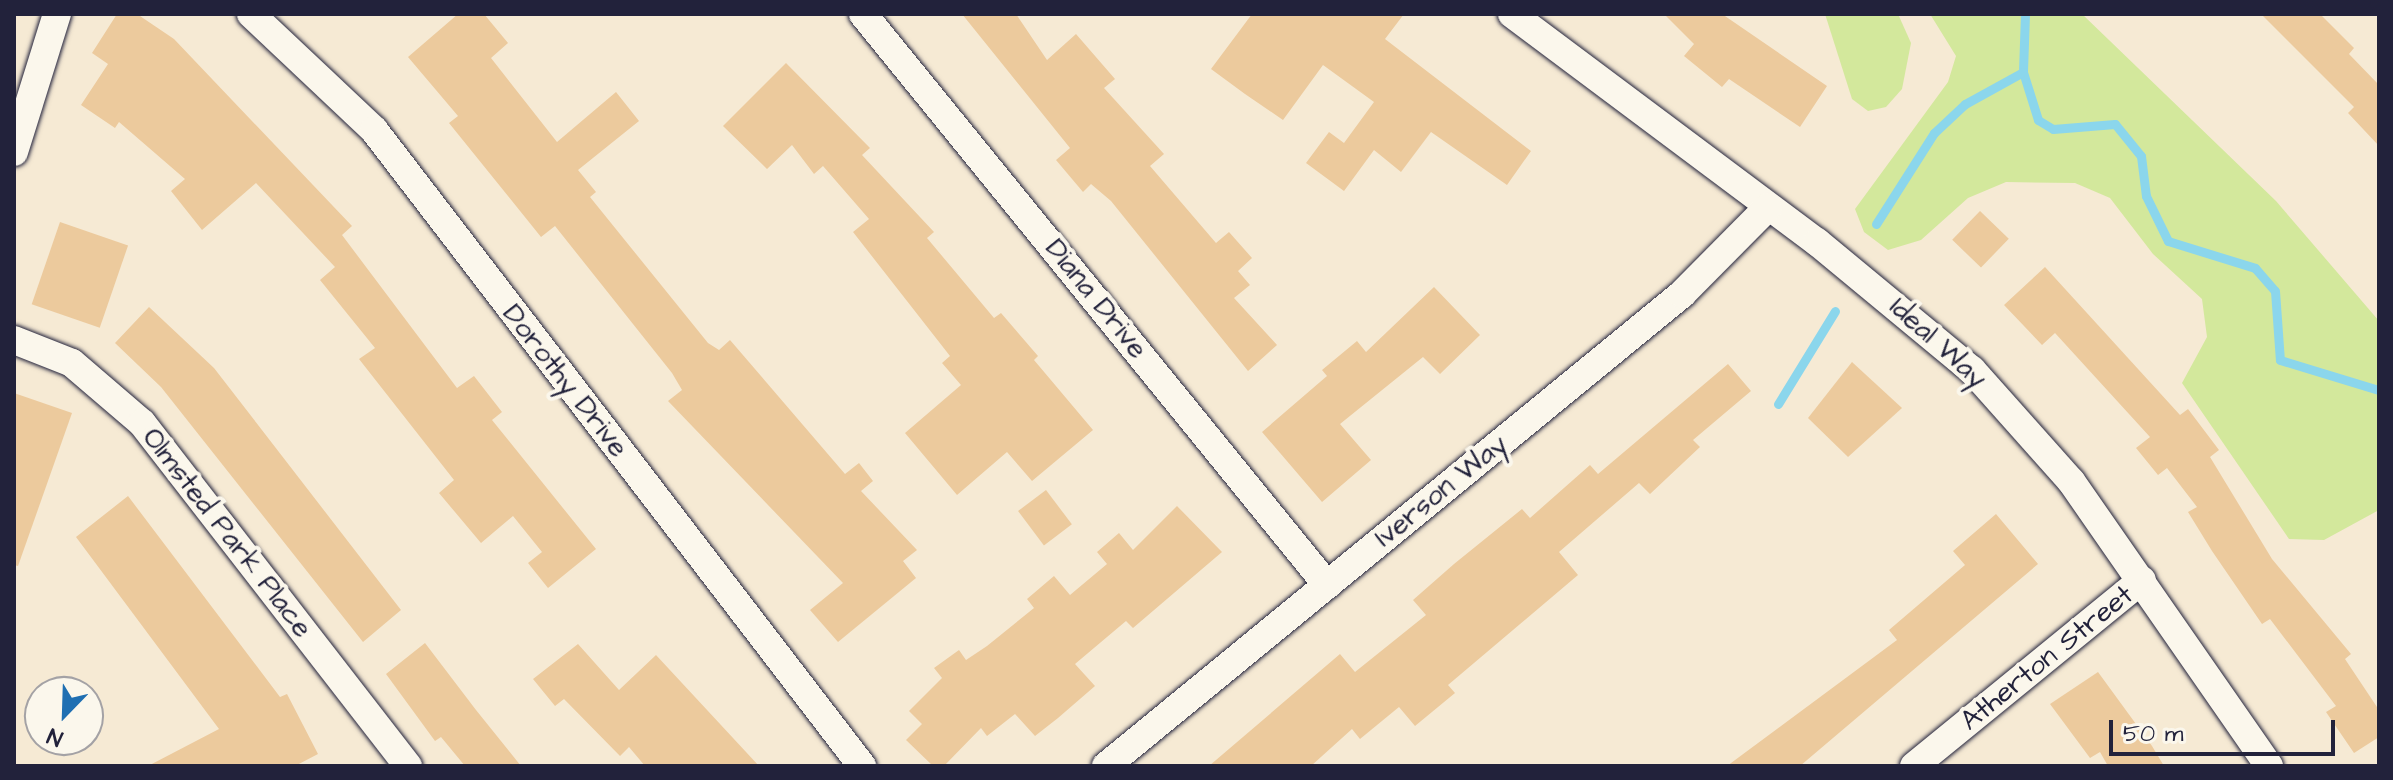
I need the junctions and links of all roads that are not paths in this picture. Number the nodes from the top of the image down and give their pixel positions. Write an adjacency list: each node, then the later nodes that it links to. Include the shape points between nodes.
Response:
1 (57, 14): 5 (street)
2 (251, 14): 11 (street, Dorothy Drive, via 374,130)
3 (863, 14): 9 (street, Diana Drive)
4 (1512, 14): 6 (street, Ideal Way)
5 (14, 152)
6 (1768, 207): 8 (street, Ideal Way, via 1972,370 2039,442); 9 (street, Iverson Way, via 1682,294)
7 (14, 340): 10 (street, Olmsted Park Place, via 72,363 142,423)
8 (2142, 580): 13 (street, Atherton Street); 14 (street, Ideal Way)
9 (1327, 585): 12 (street, Iverson Way)
10 (408, 766)
11 (862, 766)
12 (1106, 766)
13 (1914, 766)
14 (2269, 766)

